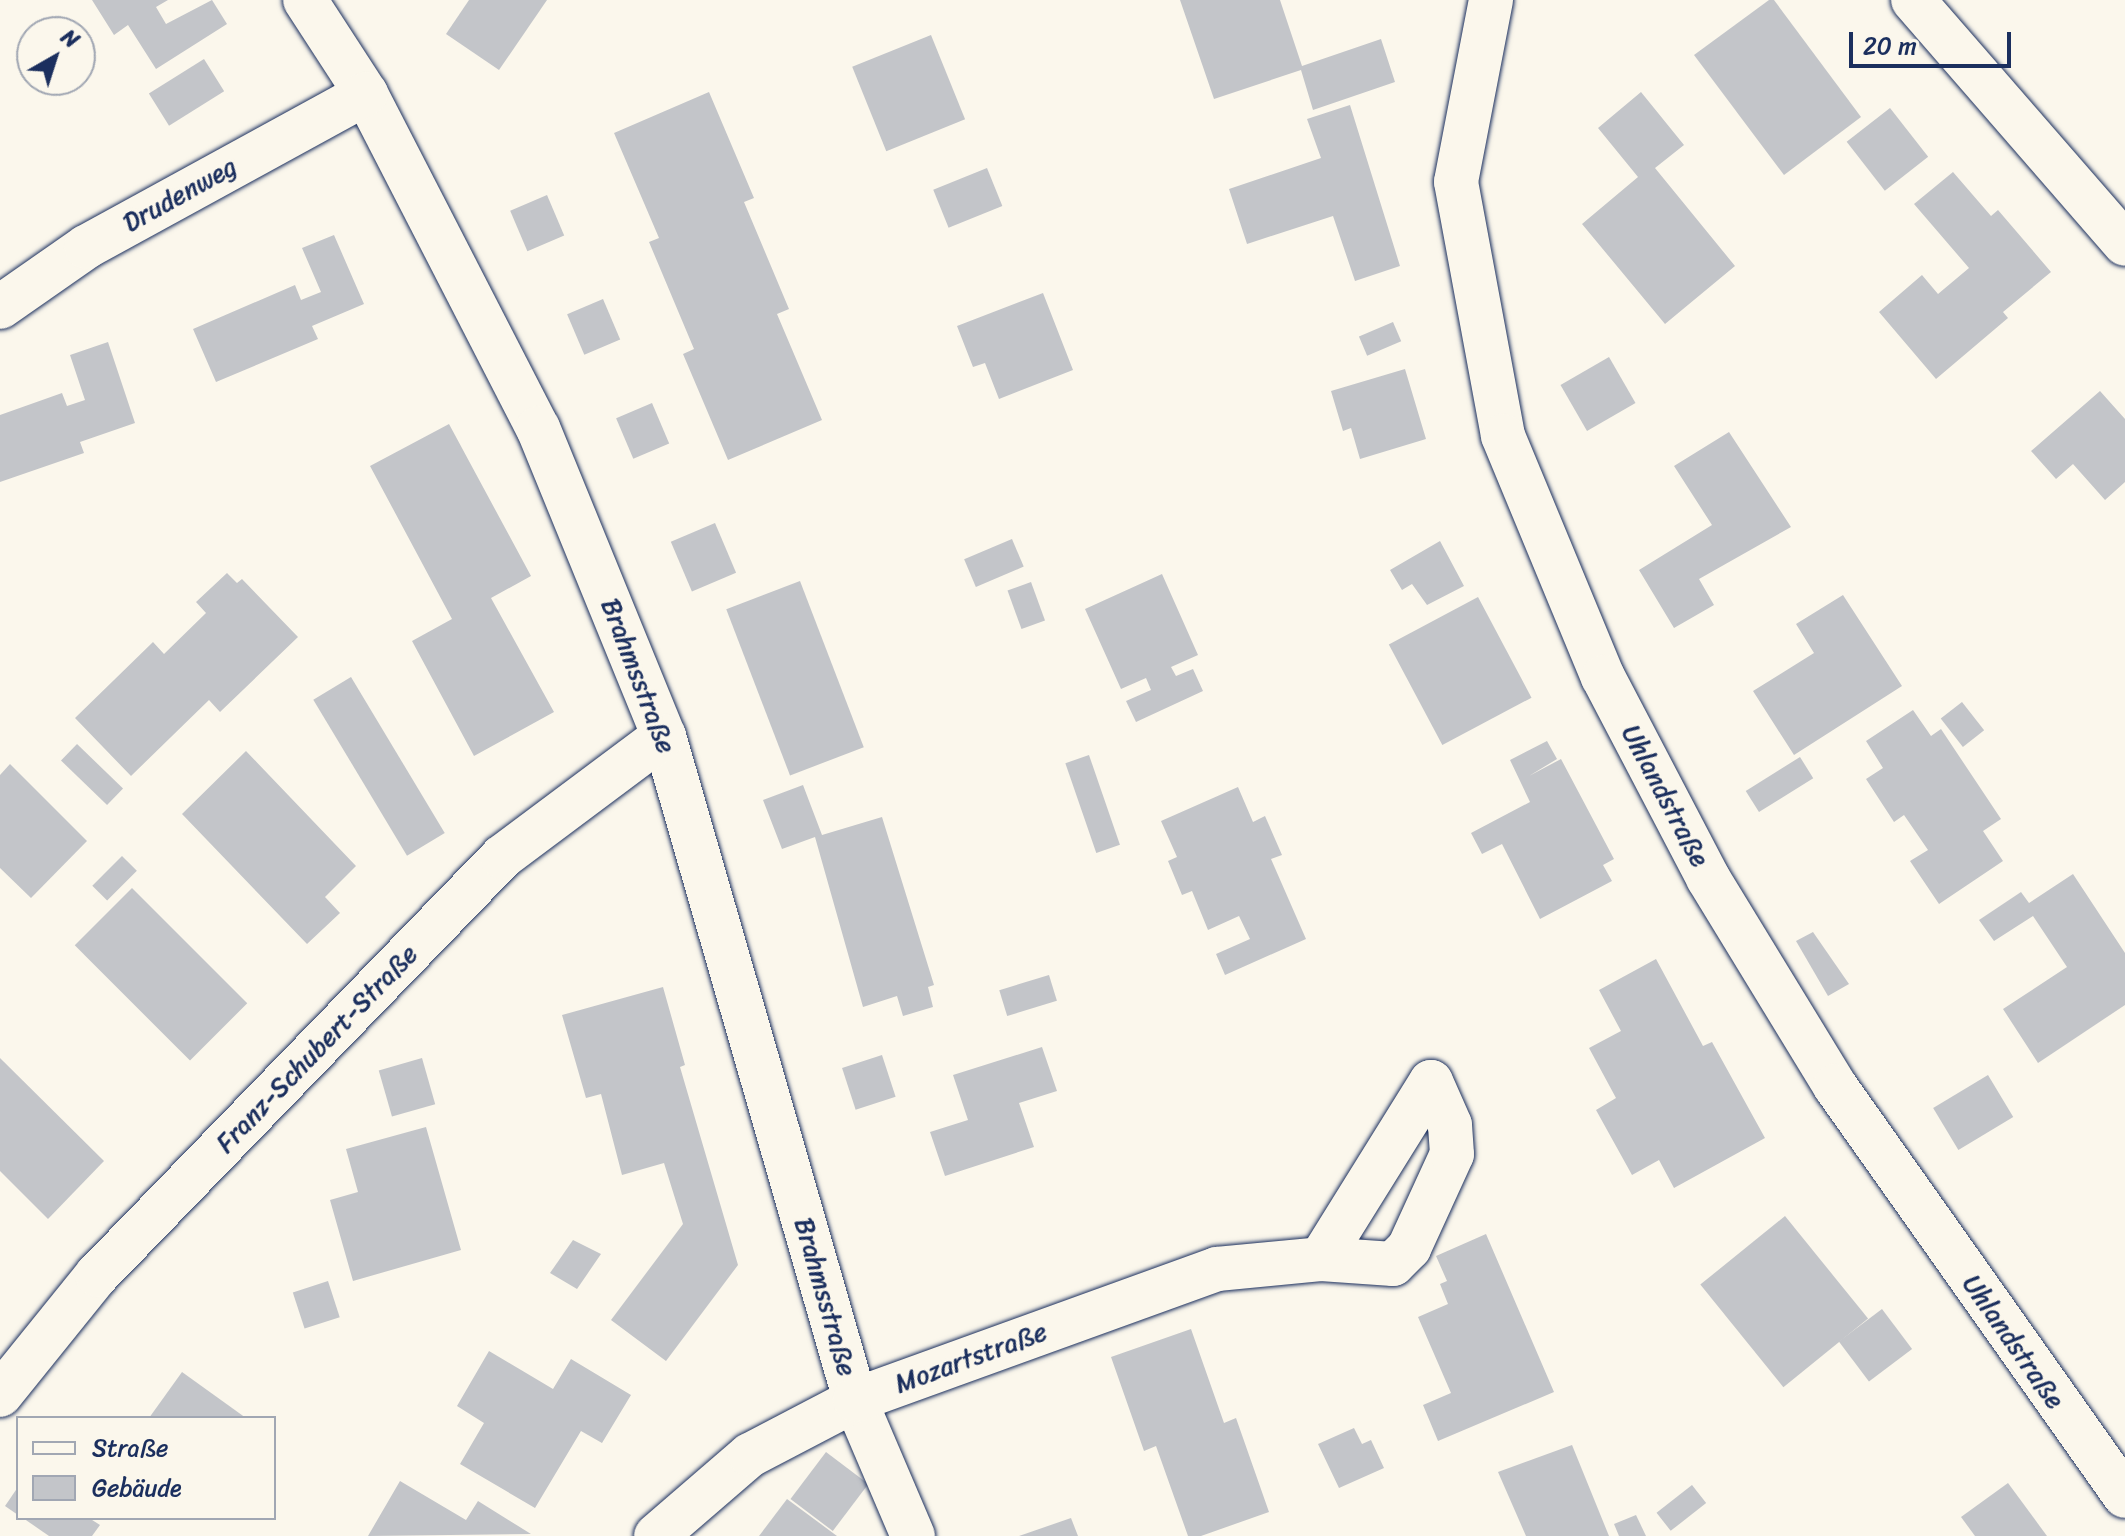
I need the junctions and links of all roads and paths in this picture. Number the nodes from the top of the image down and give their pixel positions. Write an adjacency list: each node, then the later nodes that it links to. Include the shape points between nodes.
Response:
1 (305, 0): 4 (street, Brahmsstraße)
2 (1491, 0): 11 (street, Uhlandstraße, via 1456,182 1503,436 1603,677 1708,878 1835,1086)
3 (1913, 0): 5 (street)
4 (366, 94): 6 (street, Drudenweg, via 86,247); 7 (street, Brahmsstraße, via 538,428)
5 (2125, 244)
6 (0, 307)
7 (664, 736): 9 (street, Franz-Schubert-Straße, via 502,857 97,1275); 10 (street, Brahmsstraße)
8 (1321, 1259): 10 (street, Mozartstraße, via 1217,1269)
9 (0, 1395)
10 (855, 1400): 12 (street, Mozartstraße, via 750,1455); 13 (street, Brahmsstraße)
11 (2125, 1496)
12 (656, 1536)
13 (913, 1536)

